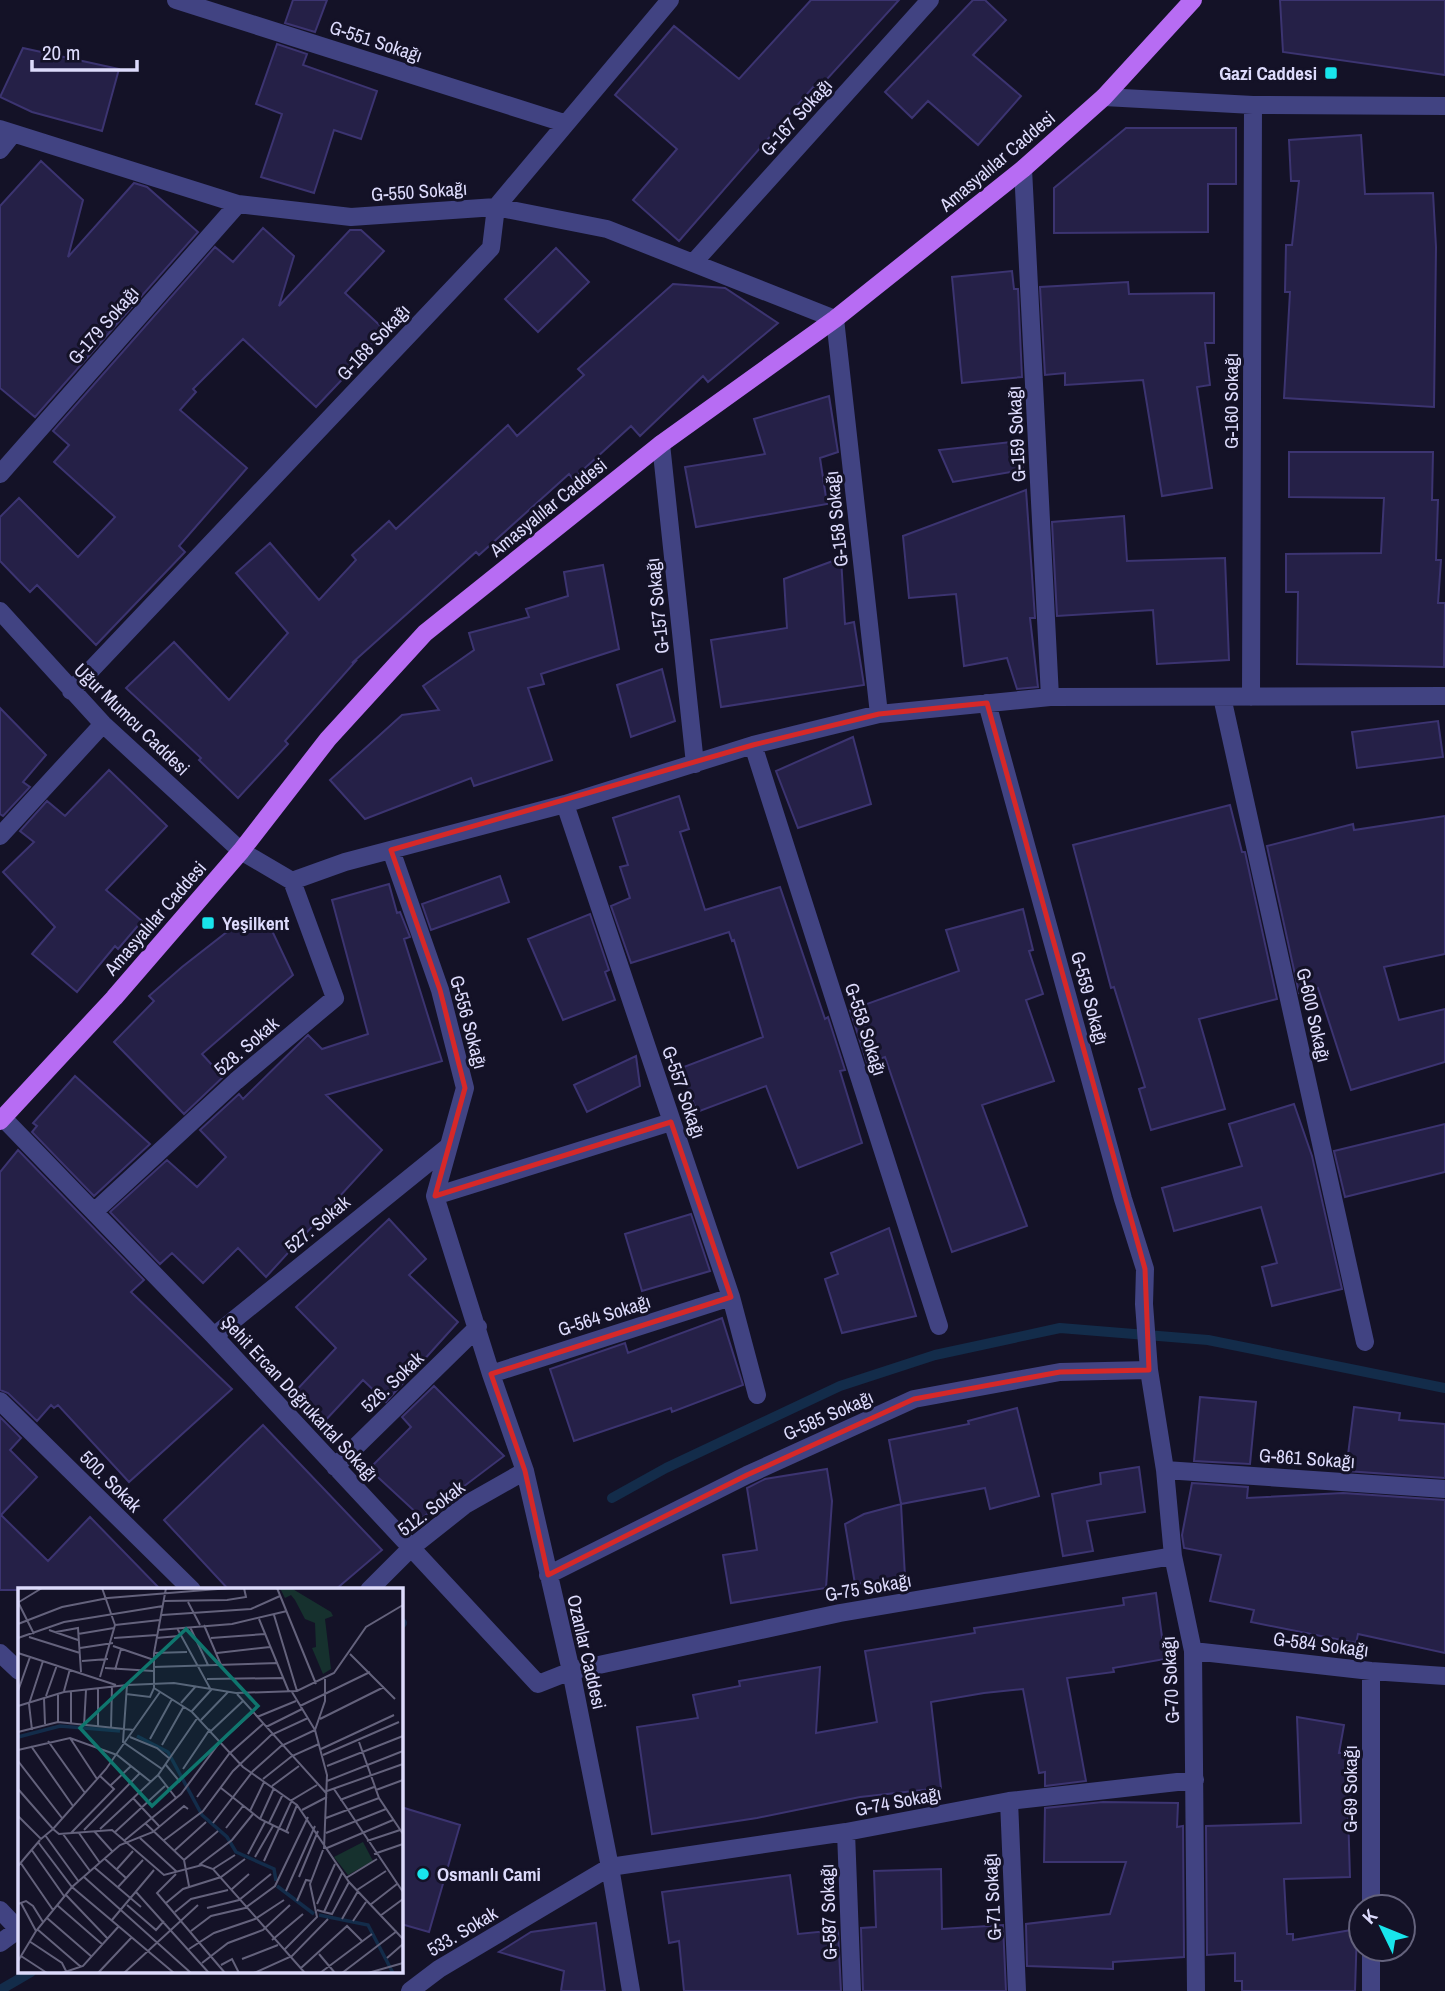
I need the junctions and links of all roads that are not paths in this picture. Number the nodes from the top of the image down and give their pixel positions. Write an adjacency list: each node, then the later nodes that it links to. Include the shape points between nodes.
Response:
1 (176, 0): 8 (street, G-551 Sokağı)
2 (670, 0): 8 (street)
3 (930, 0): 14 (street, G-167 Sokağı)
4 (1193, 0): 5 (main road, Amasyalılar Caddesi)
5 (1104, 97): 6 (street); 11 (main road, Amasyalılar Caddesi)
6 (1253, 105): 7 (street); 23 (street, G-160 Sokağı)
7 (1445, 106)
8 (564, 123): 13 (street)
9 (6, 132): 10 (street); 12 (street, G-550 Sokağı)
10 (0, 150)
11 (1023, 169): 15 (main road, Amasyalılar Caddesi); 21 (street, G-159 Sokağı)
12 (238, 204): 13 (street, G-550 Sokağı, via 351,217); 17 (street, G-179 Sokağı)
13 (496, 207): 14 (street, G-550 Sokağı, via 607,229); 19 (street, G-168 Sokağı, via 491,248)
14 (694, 261): 15 (street, G-550 Sokağı)
15 (835, 319): 16 (main road, Amasyalılar Caddesi); 25 (street, G-158 Sokağı)
16 (661, 444): 28 (street, G-157 Sokağı); 32 (main road, Amasyalılar Caddesi, via 425,633 328,739)
17 (0, 474)
18 (1, 614): 19 (street, Uğur Mumcu Caddesi)
19 (71, 691): 26 (street, Uğur Mumcu Caddesi)
20 (1445, 696): 23 (street)
21 (1050, 697): 22 (street); 24 (street)
22 (1222, 697): 23 (street); 43 (street, G-600 Sokağı)
23 (1251, 697)
24 (987, 703): 25 (street); 44 (street, G-559 Sokağı, via 1145,1269)
25 (879, 715): 27 (street)
26 (103, 724): 30 (street); 32 (street, Uğur Mumcu Caddesi)
27 (752, 745): 28 (street); 40 (street, G-558 Sokağı)
28 (695, 764): 29 (street)
29 (565, 804): 31 (street); 35 (street, G-557 Sokağı)
30 (0, 836)
31 (391, 850): 33 (street); 36 (street, G-556 Sokağı, via 440,990 465,1088)
32 (241, 851): 33 (street, Uğur Mumcu Caddesi); 34 (main road, Amasyalılar Caddesi)
33 (292, 881): 38 (street, 528. Sokak, via 335,998 236,1081)
34 (1, 1120): 38 (street, Şehit Ercan Doğrukartal Sokağı)
35 (671, 1122): 37 (street); 39 (street, G-557 Sokağı)
36 (449, 1146): 37 (street, G-556 Sokağı); 42 (street, 527. Sokak)
37 (435, 1196): 41 (street)
38 (94, 1212): 42 (street, Şehit Ercan Doğrukartal Sokağı)
39 (731, 1297): 45 (street, G-564 Sokağı); 46 (street, G-557 Sokağı)
40 (939, 1326)
41 (478, 1327): 45 (street, Ozanlar Caddesi); 48 (street, 526. Sokak)
42 (214, 1336): 48 (street, Şehit Ercan Doğrukartal Sokağı)
43 (1365, 1342)
44 (1149, 1370): 49 (street, G-70 Sokağı); 54 (street, G-585 Sokağı, via 1060,1371 914,1399 747,1475)
45 (491, 1374): 50 (street, Ozanlar Caddesi)
46 (757, 1395)
47 (0, 1401): 55 (street, 500. Sokak)
48 (335, 1467): 52 (street, Şehit Ercan Doğrukartal Sokağı)
49 (1165, 1470): 51 (street, G-861 Sokağı); 53 (street, G-70 Sokağı)
50 (525, 1471): 52 (street, 512. Sokak, via 465,1506); 54 (street, Ozanlar Caddesi)
51 (1445, 1489)
52 (412, 1547): 56 (street, 512. Sokak); 60 (street, Şehit Ercan Doğrukartal Sokağı, via 538,1684)
53 (1174, 1556): 57 (street, G-70 Sokağı); 60 (street, G-75 Sokağı, via 840,1613)
54 (548, 1575): 60 (street, Ozanlar Caddesi)
55 (190, 1588)
56 (371, 1588)
57 (1194, 1651): 61 (street, G-584 Sokağı); 63 (street, G-70 Sokağı)
58 (0, 1653): 59 (street)
59 (18, 1670)
60 (571, 1671): 66 (street, Ozanlar Caddesi)
61 (1371, 1671): 62 (street, G-584 Sokağı); 67 (street, G-69 Sokağı)
62 (1445, 1676)
63 (1195, 1780): 64 (street, G-74 Sokağı); 77 (street, G-70 Sokağı)
64 (1009, 1801): 65 (street, G-74 Sokağı); 76 (street, G-71 Sokağı)
65 (846, 1832): 66 (street, G-74 Sokağı); 75 (street, G-587 Sokağı)
66 (610, 1867): 73 (street, 533. Sokak); 74 (street, Ozanlar Caddesi)
67 (1371, 1893)
68 (0, 1910): 69 (street)
69 (18, 1929)
70 (18, 1931): 71 (street)
71 (0, 1943)
72 (1371, 1963): 78 (street)
73 (410, 1991)
74 (631, 1991)
75 (852, 1991)
76 (1017, 1991)
77 (1196, 1991)
78 (1371, 1991)

